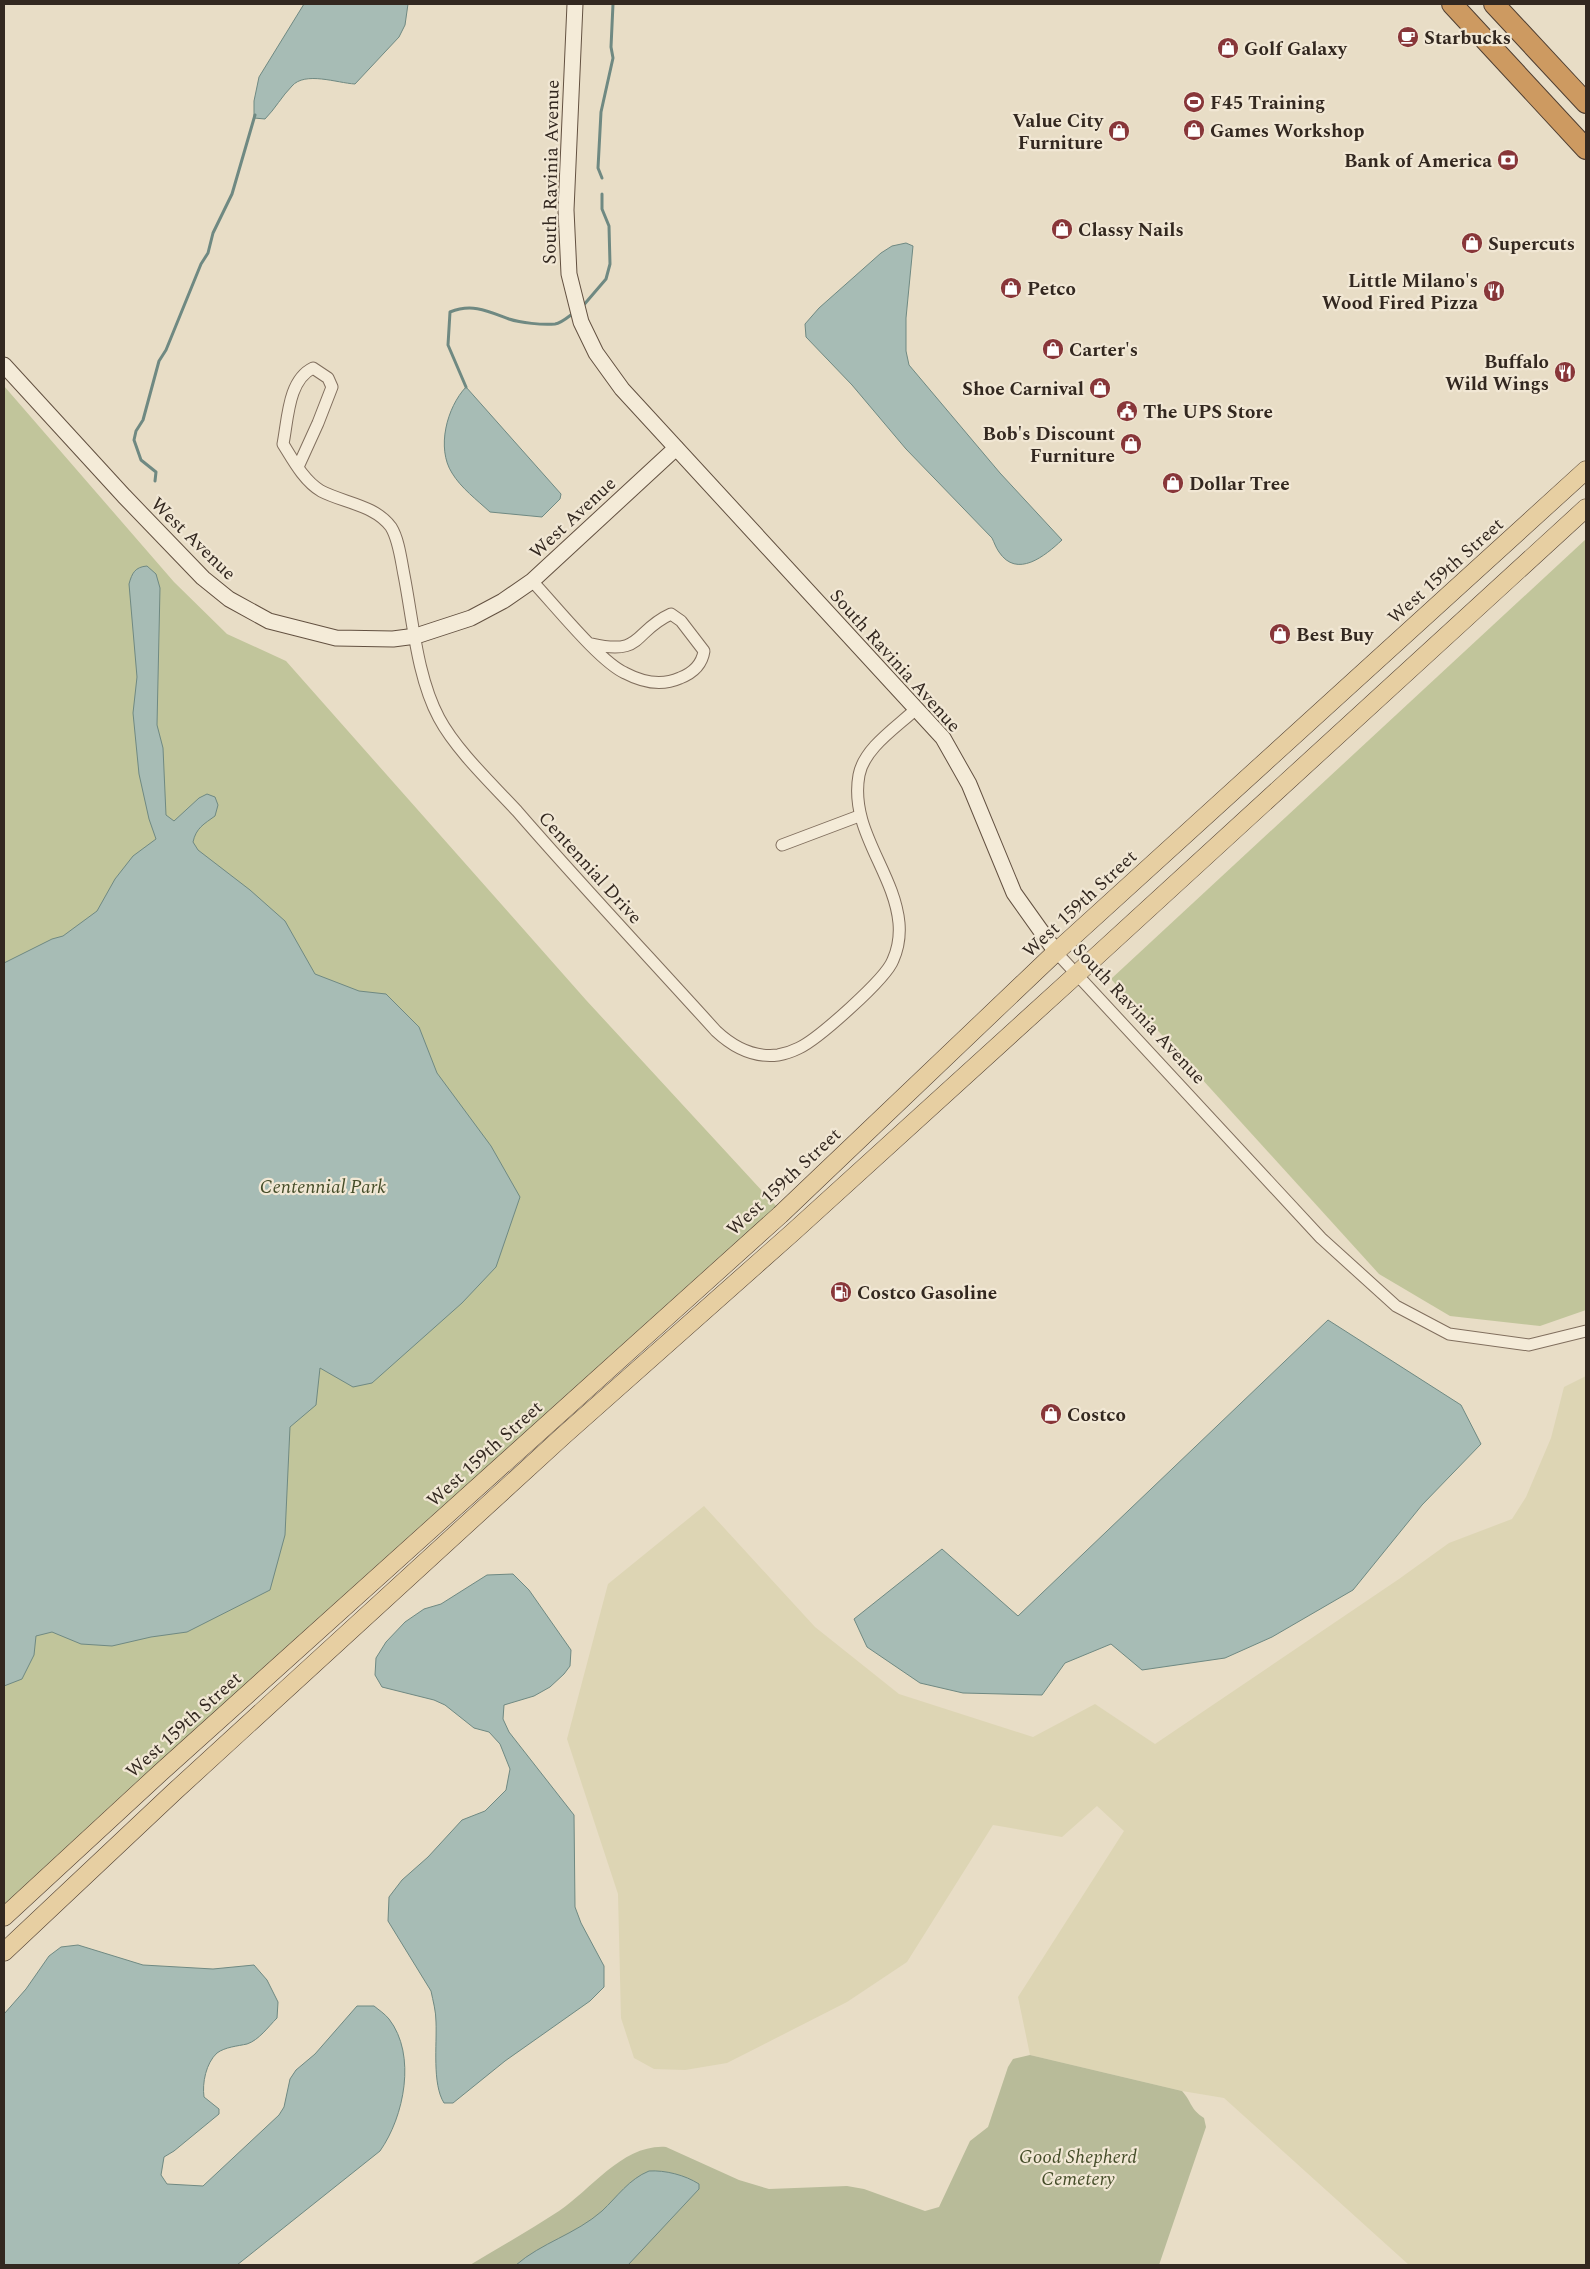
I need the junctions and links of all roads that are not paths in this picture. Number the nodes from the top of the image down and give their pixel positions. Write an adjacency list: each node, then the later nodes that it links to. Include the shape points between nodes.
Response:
1 (575, 4): 7 (street, South Ravinia Avenue, via 566,210 569,274 581,322 596,354 622,389)
2 (1452, 4): 5 (highway)
3 (1494, 4): 4 (highway)
4 (1586, 103)
5 (1586, 149)
6 (4, 365): 12 (street, West Avenue, via 182,558 229,599 270,621 336,638)
7 (676, 448): 11 (street, West Avenue); 14 (street, South Ravinia Avenue)
8 (298, 467): 8 (street, Centennial Drive, via 332,387 328,378 312,368 304,372 293,391 284,444); 12 (street, Centennial Drive, via 320,490 368,509 382,517 392,529 399,548)
9 (1586, 470): 17 (main road, West 159th Street)
10 (1586, 508): 18 (main road)
11 (532, 581): 12 (street, West Avenue, via 471,618); 13 (street)
12 (416, 636): 15 (street, Centennial Drive, via 428,694 439,719 456,742 716,1031 743,1050 778,1055 800,1048 882,977 893,961 899,942 899,922)
13 (592, 644): 13 (street, via 625,673 659,684 685,676 700,665 704,651 681,621 671,614 626,647 613,649)
14 (916, 710): 15 (street, via 868,756 860,773 857,796); 17 (street, South Ravinia Avenue, via 943,738 969,784 1014,893)
15 (860, 816): 16 (street)
16 (782, 845)
17 (1056, 952): 18 (street, South Ravinia Avenue); 20 (main road, West 159th Street, via 780,1215)
18 (1077, 974): 19 (street, South Ravinia Avenue, via 1321,1238 1396,1306 1449,1334 1529,1345); 21 (main road)
19 (1586, 1331)
20 (160, 1773): 21 (main road); 22 (main road, West 159th Street)
21 (174, 1792): 23 (main road)
22 (4, 1917)
23 (4, 1952)

